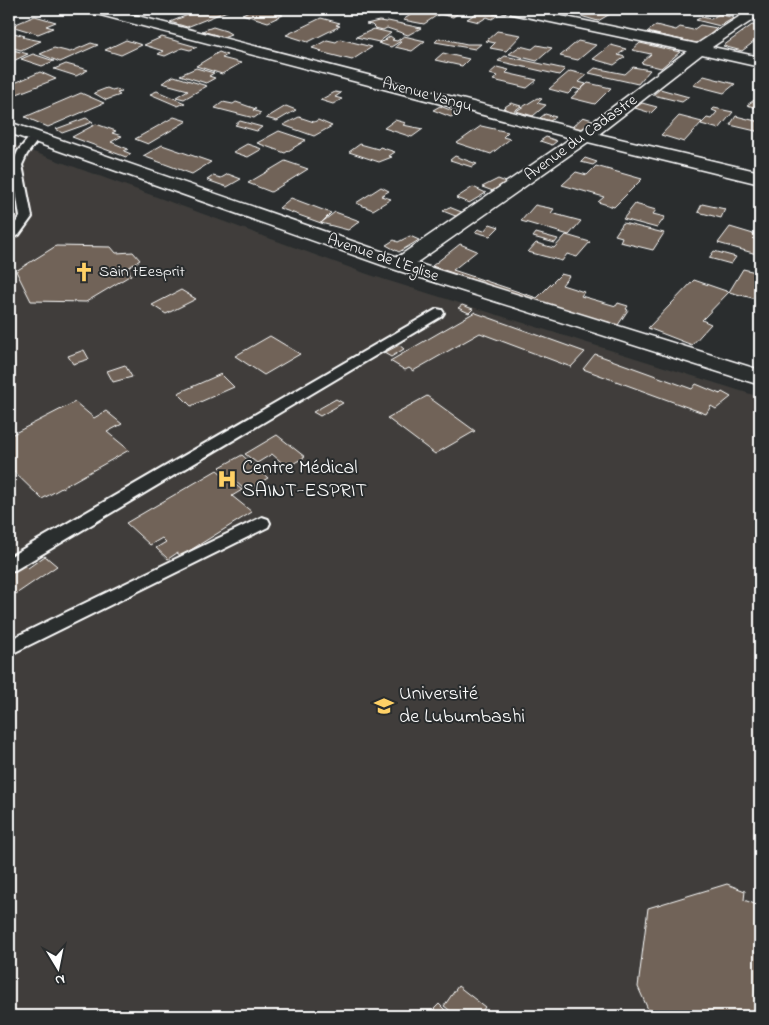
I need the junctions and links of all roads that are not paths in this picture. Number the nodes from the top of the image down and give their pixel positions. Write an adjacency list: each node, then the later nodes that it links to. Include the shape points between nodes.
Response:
1 (94, 9): 8 (street, Avenue Vangu)
2 (508, 9): 4 (street)
3 (760, 9): 4 (street, Avenue du Cadastre)
4 (698, 50): 5 (street); 8 (street, Avenue du Cadastre)
5 (760, 62)
6 (9, 127): 7 (street, Avenue de L'Eglise)
7 (36, 136): 10 (lane, via 17,165 26,217); 11 (street, Avenue de L'Eglise)
8 (586, 136): 9 (street, Avenue Vangu); 11 (street, Avenue du Cadastre)
9 (760, 178)
10 (9, 236)
11 (400, 265): 13 (street, Avenue de L'Eglise)
12 (436, 313): 15 (lane)
13 (760, 378)
14 (262, 523): 16 (lane)
15 (9, 565)
16 (9, 648)

